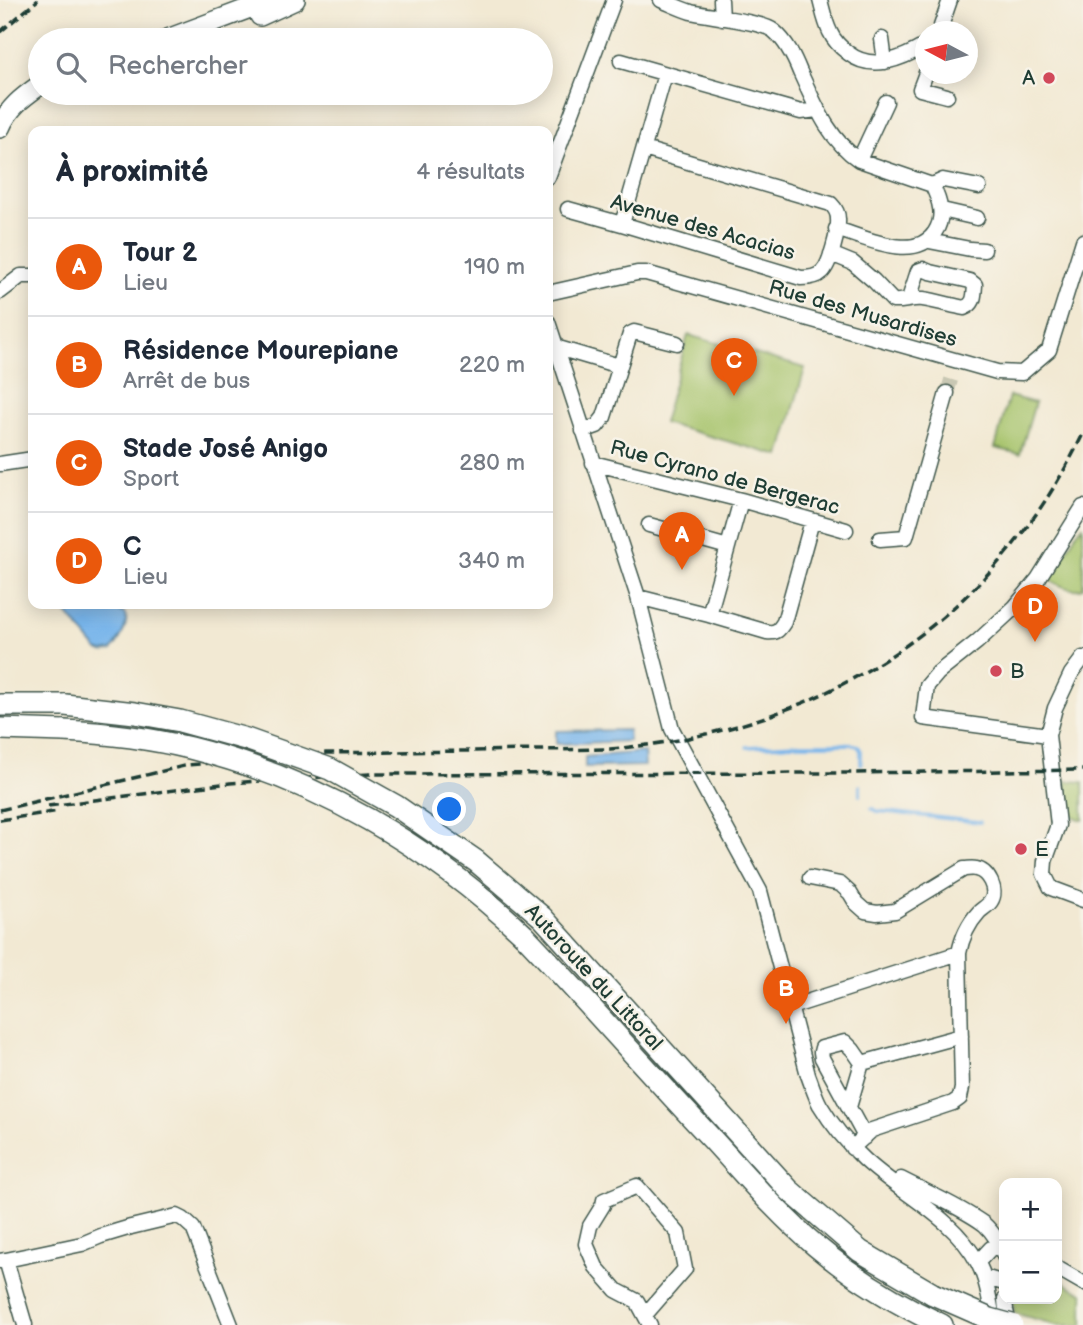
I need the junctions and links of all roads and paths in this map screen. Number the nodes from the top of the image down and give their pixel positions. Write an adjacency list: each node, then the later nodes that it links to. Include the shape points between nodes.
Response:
1 (271, 0): 10 (main road)
2 (295, 0): 11 (main road)
3 (661, 0): 8 (street)
4 (721, 0): 8 (street)
5 (820, 0): 15 (street, via 839,47 867,62)
6 (950, 0): 9 (street)
7 (613, 1): 25 (street)
8 (722, 18): 21 (street, via 773,29 791,51)
9 (943, 21)
10 (198, 28)
11 (229, 28)
12 (882, 39): 15 (street)
13 (915, 51): 15 (street)
14 (621, 61): 16 (street)
15 (885, 62)
16 (666, 74): 21 (street, via 801,112); 23 (street)
17 (922, 84): 19 (street, via 920,89)
18 (28, 95): 22 (main road, via 13,106)
19 (947, 96)
20 (886, 102): 24 (street)
21 (817, 110): 24 (street, via 828,130)
22 (0, 128)
23 (644, 149): 31 (street); 32 (street, via 831,204 838,218)
24 (853, 156): 26 (street)
25 (553, 163)
26 (932, 185): 27 (street, via 943,180); 29 (street)
27 (979, 187)
28 (568, 209): 31 (street, Avenue des Acacias)
29 (942, 210): 30 (street); 33 (street)
30 (977, 218)
31 (622, 224): 36 (street, Avenue des Acacias, via 802,278 821,274)
32 (836, 229): 33 (street, via 896,247); 36 (street)
33 (929, 241): 35 (street)
34 (1083, 241): 44 (street, Rue des Musardises, via 1049,350 1022,373 997,372)
35 (984, 250)
36 (831, 254): 40 (street, via 853,263 893,301)
37 (28, 276): 38 (street)
38 (0, 292)
39 (553, 292): 44 (street, Rue des Musardises, via 646,273)
40 (909, 299)
41 (553, 340): 43 (street)
42 (677, 343): 45 (street, via 629,334)
43 (555, 347): 45 (street); 48 (street)
44 (957, 361): 46 (street)
45 (619, 366): 48 (street, via 604,417)
46 (952, 377)
47 (947, 393): 57 (street, via 906,537)
48 (583, 432): 50 (street)
49 (28, 460): 51 (street)
50 (593, 463): 52 (street, Rue Cyrano de Bergerac); 59 (street)
51 (0, 464)
52 (741, 500): 54 (street, Rue Cyrano de Bergerac); 58 (street)
53 (1083, 507): 64 (street, via 1030,589 977,642 937,673 925,702 923,719)
54 (812, 521): 56 (street, Rue Cyrano de Bergerac); 60 (street, via 779,630 767,632)
55 (649, 525): 58 (street)
56 (846, 530)
57 (880, 539)
58 (728, 547): 60 (street)
59 (638, 597): 60 (street); 68 (street, via 672,729 760,891)
60 (709, 615)
61 (1083, 658): 64 (street, via 1055,708)
62 (0, 705): 89 (highway, Autoroute du Littoral, bridge, via 65,705 180,721 330,769 396,806 475,861 542,917 789,1190 860,1251 933,1294)
63 (0, 729): 85 (highway, Autoroute du Littoral, bridge, via 135,738 190,748 312,790 418,849 524,935 814,1244 847,1271)
64 (1048, 735): 66 (street, via 1058,825 1044,874 1051,888)
65 (810, 878): 67 (street, via 840,884 856,904 877,913 895,911 964,869 976,869 991,882 994,892 970,923)
66 (1083, 900)
67 (959, 953): 68 (street); 69 (street)
68 (791, 1007): 73 (street, via 819,1103)
69 (961, 1036): 70 (street); 72 (street, via 960,1098)
70 (862, 1063): 71 (street); 71 (street, via 845,1042 822,1048 822,1058)
71 (849, 1107): 72 (street)
72 (864, 1137): 73 (street)
73 (852, 1148): 74 (street)
74 (865, 1161): 75 (street, via 986,1226); 78 (street, via 937,1215)
75 (999, 1244)
76 (999, 1249): 78 (street, via 991,1248)
77 (3, 1261): 86 (street); 87 (street, via 177,1216 193,1228)
78 (978, 1262): 80 (street)
79 (1062, 1271): 82 (street)
80 (985, 1277): 81 (street); 88 (street)
81 (999, 1281)
82 (1083, 1283)
83 (1005, 1304): 89 (street)
84 (648, 1320): 84 (street, via 685,1269 678,1233 637,1186 604,1200 586,1244 596,1267 617,1290 637,1301)
85 (941, 1324)
86 (26, 1325)
87 (231, 1325)
88 (994, 1325)
89 (1010, 1325)

